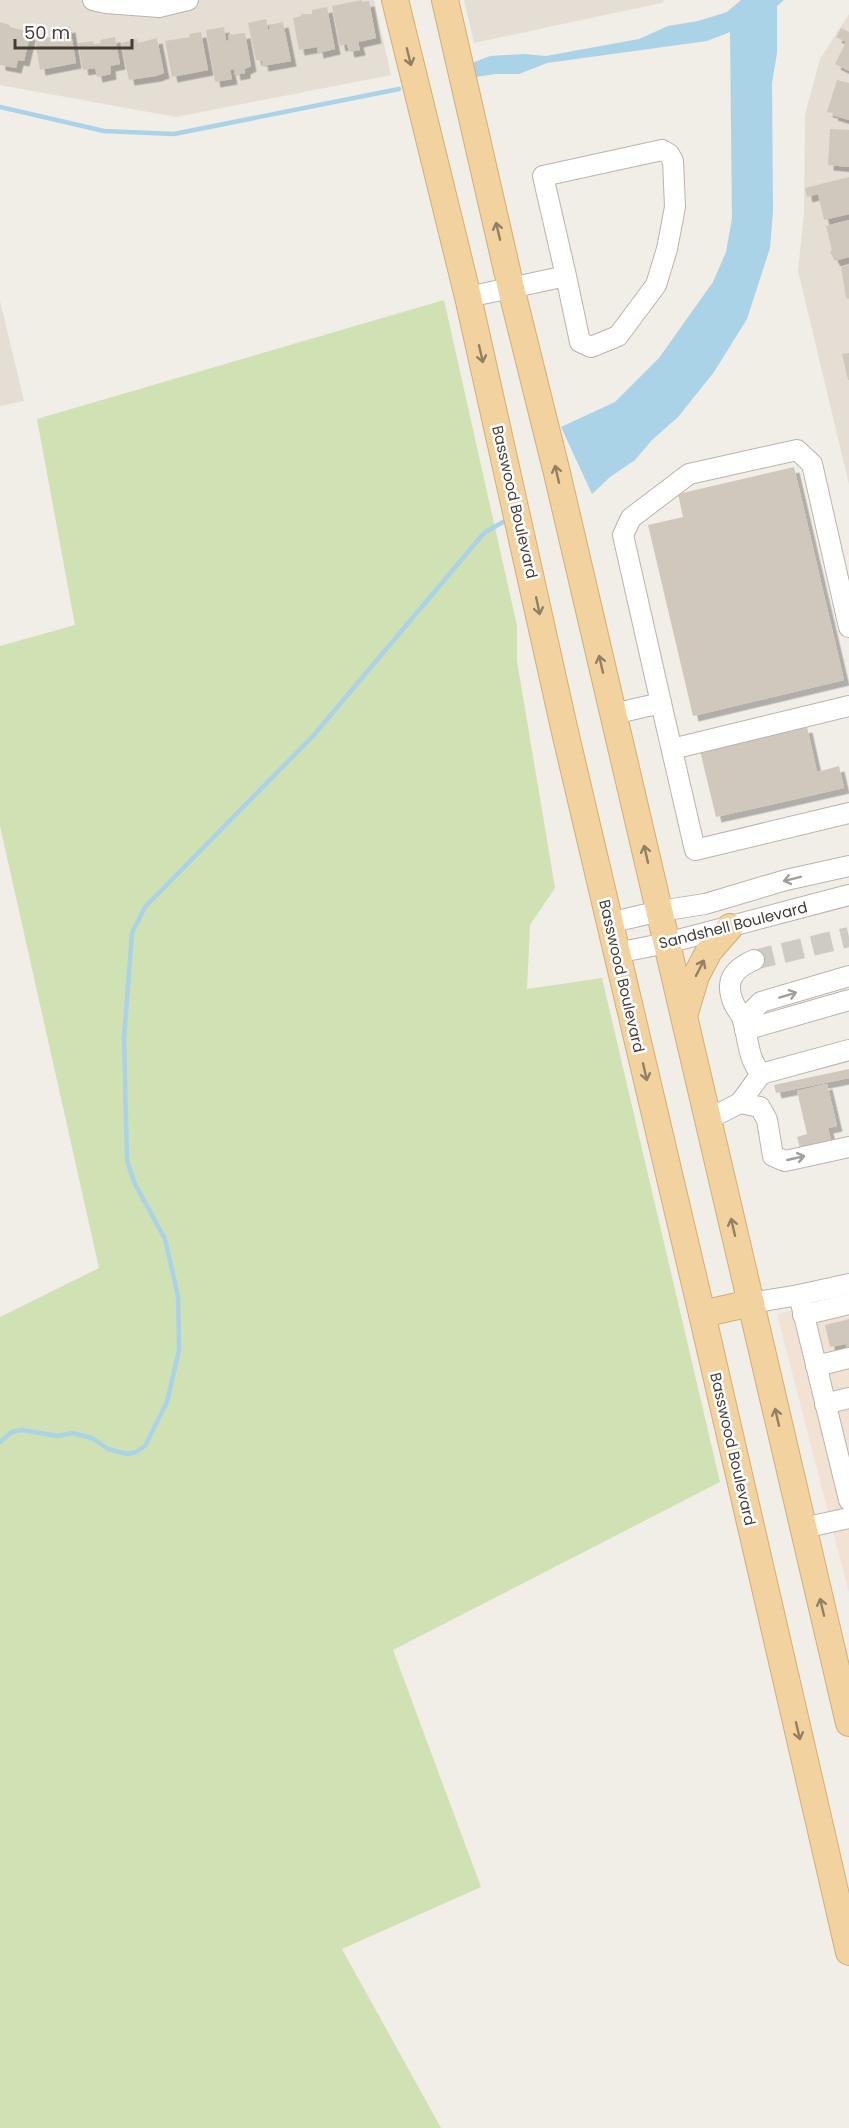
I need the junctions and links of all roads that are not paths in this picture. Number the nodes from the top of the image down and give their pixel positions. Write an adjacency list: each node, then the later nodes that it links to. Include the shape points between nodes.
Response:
1 (93, 0): 2 (street, via 159,7)
2 (188, 0)
3 (395, 0): 7 (main road, Basswood Boulevard, one-way to 7)
4 (445, 0): 6 (main road, one-way to 4)
5 (566, 276): 5 (street, via 543,176 662,150 669,154 673,161 675,207 667,249 656,285 618,336 591,347 580,342); 6 (street)
6 (511, 288): 7 (street); 11 (main road, one-way to 6)
7 (468, 297): 17 (main road, Basswood Boulevard, one-way to 17)
8 (849, 627): 9 (street, via 812,464 797,450 689,474 631,518 623,535)
9 (661, 703): 11 (street); 12 (street)
10 (849, 706): 12 (street)
11 (613, 714): 16 (main road, one-way to 11)
12 (672, 748): 13 (street, via 695,850)
13 (849, 813)
14 (849, 866): 16 (street, Sandshell Boulevard, one-way to 16, via 705,904)
15 (849, 896): 18 (street, Sandshell Boulevard)
16 (660, 910): 17 (street, Sandshell Boulevard); 19 (main road)
17 (609, 923): 20 (main road, Basswood Boulevard)
18 (730, 927): 19 (street, Sandshell Boulevard); 24 (main road, one-way to 18, via 701,966)
19 (666, 943): 20 (street, Sandshell Boulevard); 24 (main road)
20 (616, 953): 35 (main road, Basswood Boulevard, one-way to 35)
21 (754, 960): 25 (street, via 738,967 731,978 734,1004)
22 (846, 977): 25 (street, one-way to 22, via 761,1002)
23 (849, 1000): 25 (street)
24 (684, 1016): 29 (main road)
25 (744, 1025): 27 (street, via 753,1064)
26 (849, 1050): 27 (street)
27 (761, 1074): 28 (street)
28 (740, 1103): 29 (street); 30 (street, one-way to 30, via 760,1107 773,1156 785,1161)
29 (708, 1119): 33 (main road, one-way to 29)
30 (849, 1147)
31 (849, 1284): 32 (street)
32 (799, 1295): 33 (street); 36 (street)
33 (751, 1303): 35 (main road); 43 (main road, one-way to 33)
34 (849, 1304): 36 (street)
35 (702, 1314): 45 (main road, Basswood Boulevard, one-way to 45)
36 (803, 1315): 38 (street)
37 (849, 1358): 38 (street)
38 (816, 1366): 40 (street)
39 (849, 1398): 40 (street)
40 (825, 1404): 41 (street)
41 (849, 1500)
42 (849, 1518): 43 (street)
43 (804, 1528): 44 (main road, one-way to 43)
44 (849, 1724)
45 (849, 1952)

